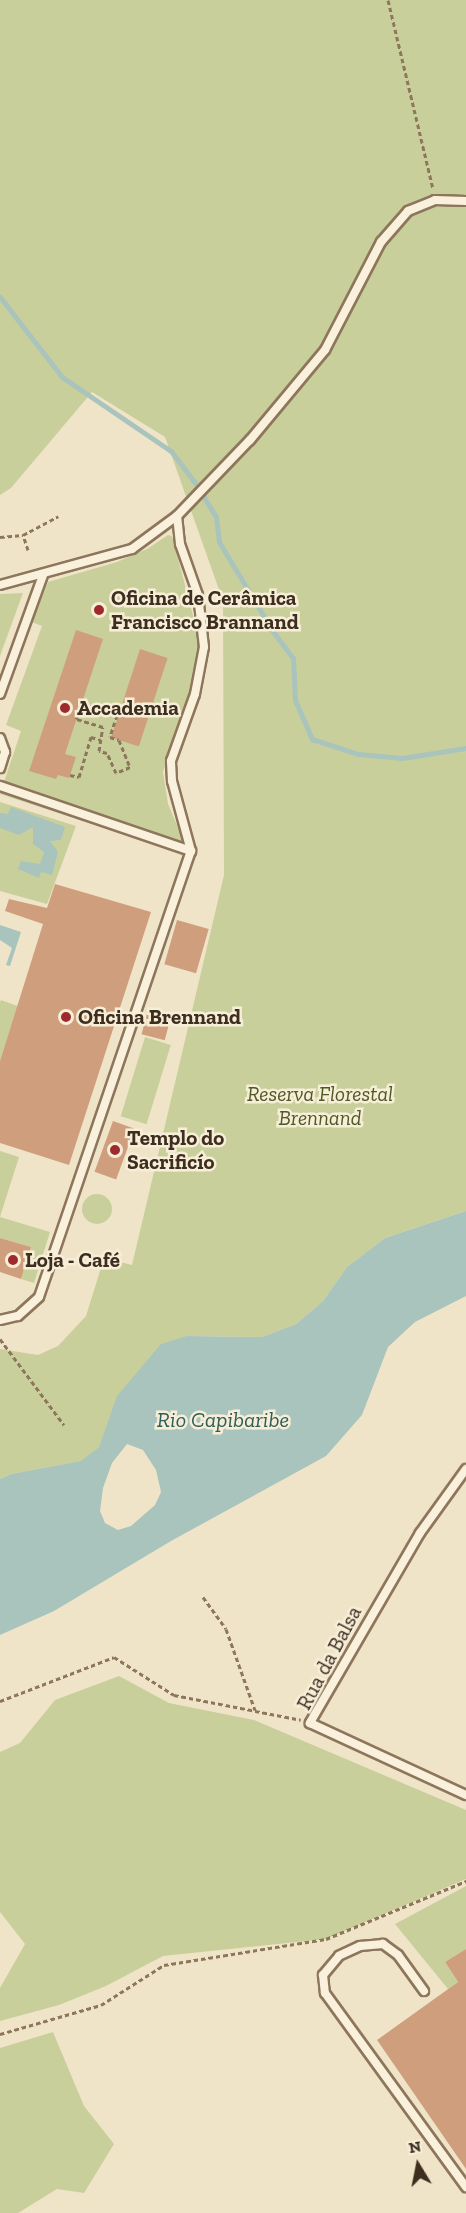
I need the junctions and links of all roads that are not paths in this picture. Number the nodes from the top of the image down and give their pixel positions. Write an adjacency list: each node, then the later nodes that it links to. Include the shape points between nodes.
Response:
1 (466, 201): 2 (lane, via 435,200 408,211 381,242 325,350 250,440)
2 (177, 516): 3 (lane, via 132,549); 9 (lane, via 180,544 198,595 204,646 195,694 171,761 177,803)
3 (43, 575): 4 (lane); 5 (lane)
4 (0, 585)
5 (0, 694)
6 (0, 738): 7 (lane, via 5,752)
7 (0, 768)
8 (0, 786): 9 (lane)
9 (191, 851): 10 (lane, via 39,1297 18,1316)
10 (0, 1320)
11 (466, 1469): 12 (lane, Rua da Balsa, via 420,1533 310,1723)
12 (466, 1795)
13 (424, 1991): 14 (lane, via 398,1955 383,1944 360,1946 339,1956 323,1974 325,1993)
14 (466, 2187)

